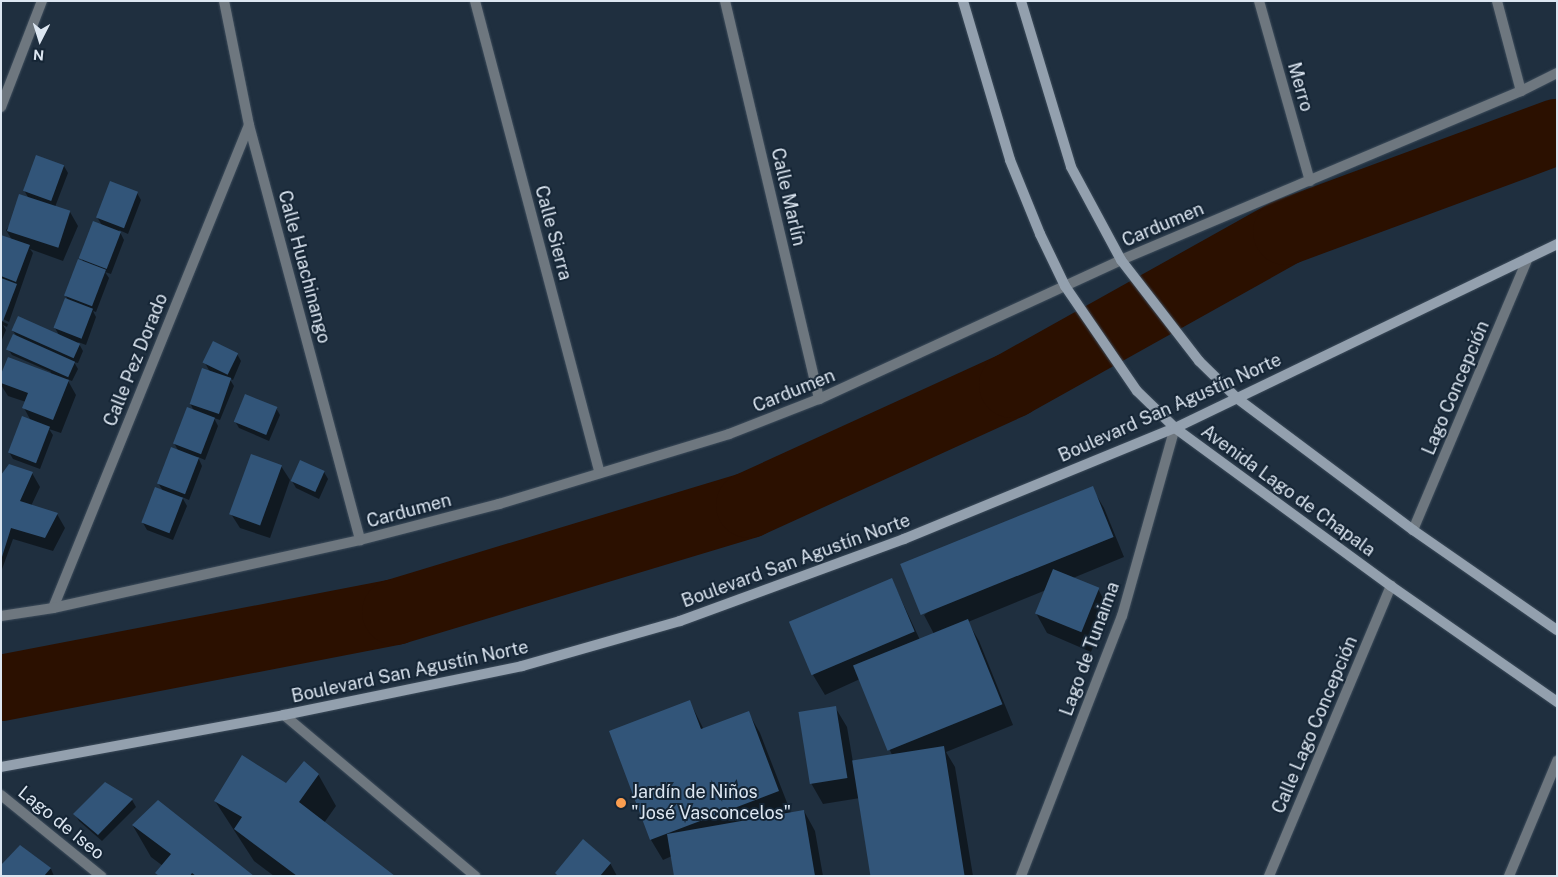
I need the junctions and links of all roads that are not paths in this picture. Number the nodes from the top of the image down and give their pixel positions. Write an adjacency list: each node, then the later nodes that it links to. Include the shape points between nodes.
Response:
1 (42, 1): 11 (street)
2 (224, 1): 12 (street, Calle Huachinango)
3 (475, 1): 21 (street, Calle Sierra)
4 (725, 1): 19 (street, Calle Marlín)
5 (963, 1): 17 (main road, Avenida Lago de Chapala, via 1010,160)
6 (1021, 1): 16 (main road, via 1071,167)
7 (1259, 1): 13 (street, Merro)
8 (1497, 1): 10 (street)
9 (1557, 73): 10 (street, Cardumen)
10 (1521, 91): 13 (street, Cardumen)
11 (1, 108)
12 (249, 125): 23 (street, Calle Huachinango); 25 (street, Calle Pez Dorado)
13 (1310, 181): 16 (street, Cardumen)
14 (1557, 244): 15 (main road, Boulevard San Agustín Norte)
15 (1528, 258): 18 (main road, Boulevard San Agustín Norte); 22 (street, Lago Concepción)
16 (1121, 260): 17 (street, Cardumen); 18 (main road, via 1199,361)
17 (1065, 286): 19 (street, Cardumen); 20 (main road, Avenida Lago de Chapala, via 1137,391)
18 (1238, 398): 20 (main road, Boulevard San Agustín Norte); 22 (main road)
19 (820, 399): 21 (street, Cardumen, via 729,434)
20 (1175, 428): 24 (main road, Avenida Lago de Chapala); 29 (main road, Boulevard San Agustín Norte, via 904,539 680,621 522,666); 35 (street, Lago de Tunaima, via 1122,616)
21 (600, 473): 23 (street, Cardumen, via 499,504)
22 (1413, 530): 27 (main road)
23 (360, 540): 25 (street, Cardumen)
24 (1391, 586): 28 (main road, Avenida Lago de Chapala); 36 (street, Calle Lago Concepción)
25 (53, 608): 26 (street, Cardumen)
26 (1, 616)
27 (1557, 630)
28 (1557, 702)
29 (284, 715): 31 (main road, Boulevard San Agustín Norte); 34 (street)
30 (1557, 761): 37 (street)
31 (1, 767)
32 (1, 795): 33 (street, Lago de Iseo)
33 (101, 876)
34 (475, 876)
35 (1021, 876)
36 (1269, 876)
37 (1509, 876)

